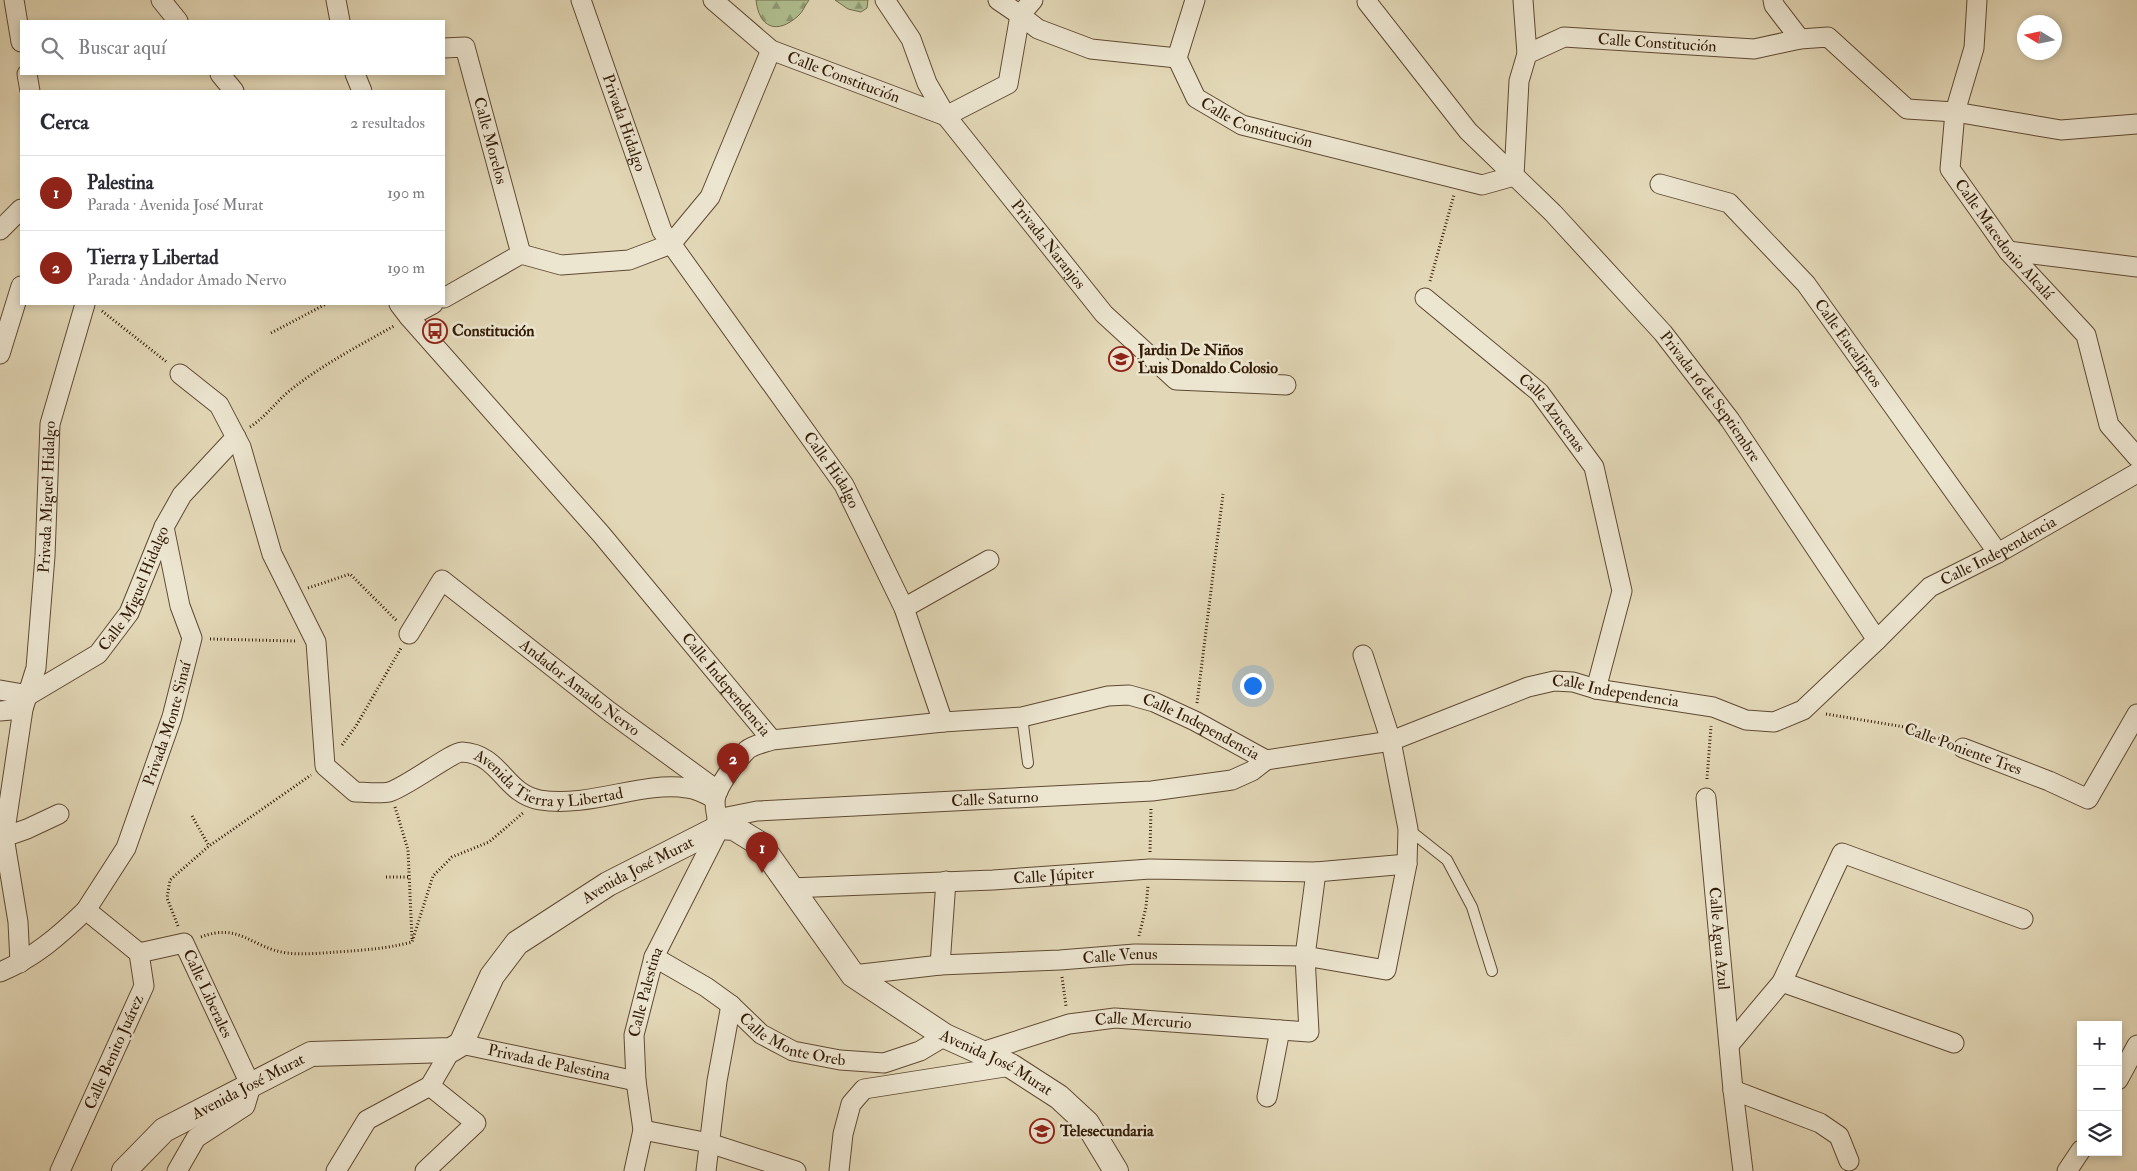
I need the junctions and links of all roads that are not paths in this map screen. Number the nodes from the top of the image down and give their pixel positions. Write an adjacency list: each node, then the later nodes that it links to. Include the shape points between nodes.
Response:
1 (14, 0): 17 (street)
2 (161, 0): 15 (street)
3 (336, 0): 16 (street)
4 (582, 0): 36 (street, Privada Hidalgo, via 662,231)
5 (713, 0): 20 (street)
6 (884, 0): 30 (street, Privada Naranjos, via 911,39 927,83)
7 (998, 0): 14 (street)
8 (1033, 0): 14 (street)
9 (1196, 0): 22 (street)
10 (1523, 0): 21 (street)
11 (1773, 0): 18 (street)
12 (1977, 0): 29 (street, Calle Macedonio Alcalá, via 1974,48)
13 (1367, 2): 32 (street, Privada 16 de Septiembre, via 1468,131)
14 (1020, 16): 22 (street, via 1038,28 1090,49); 30 (street, via 1008,84)
15 (177, 20)
16 (340, 20)
17 (20, 36)
18 (1800, 39): 21 (street, Calle Constitución, via 1754,49 1564,37); 29 (street, Calle Constitución, via 1828,36 1907,109)
19 (445, 48): 38 (street, Calle Morelos, via 465,47)
20 (771, 50): 30 (street, Calle Constitución); 36 (street, Calle Constitución, via 710,197)
21 (1527, 54): 32 (street, via 1519,82)
22 (1177, 58): 32 (street, Calle Constitución, via 1196,98 1242,125 1482,185)
23 (27, 75): 26 (street)
24 (221, 75): 27 (street)
25 (355, 75): 28 (street)
26 (30, 90)
27 (233, 90)
28 (362, 90)
29 (1955, 112): 31 (street, Calle Constitución, via 2061,130); 37 (street, Calle Macedonio Alcalá, via 1950,169)
30 (946, 116): 47 (street, Privada Naranjos, via 1104,314 1176,380)
31 (2137, 124)
32 (1514, 176): 56 (street, Privada 16 de Septiembre, via 1553,213 1663,333 1730,420)
33 (1660, 184): 52 (street, Calle Eucaliptos, via 1729,203 1806,284)
34 (20, 210): 35 (street)
35 (0, 230)
36 (671, 244): 38 (street, Calle Constitución, via 629,260 562,265); 54 (street, Calle Hidalgo, via 844,485)
37 (2008, 251): 39 (street); 49 (street, Calle Macedonio Alcalá, via 2086,335 2109,425)
38 (521, 254): 41 (street)
39 (2137, 267)
40 (20, 289): 45 (street)
41 (445, 297)
42 (1425, 298): 58 (street, Calle Azucenas, via 1539,392 1594,467 1622,591)
43 (92, 306): 60 (street, Privada Miguel Hidalgo, via 50,424 37,658)
44 (416, 308): 65 (street, Calle Independencia)
45 (0, 354)
46 (180, 374): 48 (street, via 219,405)
47 (1286, 385)
48 (236, 437): 51 (street, Calle Miguel Hidalgo, via 182,495); 70 (street, Avenida Tierra y Libertad, via 272,554 316,642 325,766 355,792 390,792 460,752 479,755 498,769 514,789 539,800 578,801 656,788 686,787)
49 (2137, 458)
50 (2137, 473): 52 (street, Calle Independencia)
51 (164, 527): 60 (street, Calle Miguel Hidalgo, via 129,613 98,654); 80 (street, Privada Monte Sinaí, via 180,606 192,638 172,717 126,848)
52 (1998, 553): 56 (street, Calle Independencia, via 1930,587)
53 (989, 560): 54 (street)
54 (904, 608): 64 (street, Calle Hidalgo)
55 (409, 634): 70 (street, Andador Amado Nervo, via 442,580)
56 (1878, 640): 58 (street, Calle Independencia, via 1803,710 1774,722 1746,720 1713,706)
57 (1363, 655): 66 (street)
58 (1596, 689): 66 (street, Calle Independencia, via 1573,682 1554,681 1528,686)
59 (0, 690): 60 (street)
60 (26, 702): 61 (street); 75 (street, Privada Miguel Hidalgo)
61 (0, 711)
62 (2137, 714): 67 (street, Calle Poniente Tres, via 2088,799)
63 (1022, 717): 64 (street, Calle Independencia); 68 (street, Calle Independencia, via 1108,696 1130,695 1195,721); 69 (lane)
64 (943, 722): 65 (street, Calle Independencia)
65 (772, 740): 70 (street, via 748,749 731,769)
66 (1391, 741): 68 (street, Calle Independencia); 74 (street)
67 (1963, 748)
68 (1266, 760): 73 (street, Calle Saturno, via 1252,772 1232,780 1152,791 757,811)
69 (1028, 763)
70 (717, 795): 73 (street)
71 (1706, 798): 95 (street, Calle Agua Azul)
72 (59, 814): 75 (street)
73 (718, 823): 79 (street, Avenida José Murat, via 734,828 760,844); 84 (street, Calle Palestina); 97 (street, Avenida José Murat, via 608,884 517,943 492,976)
74 (1408, 829): 76 (street); 87 (lane, via 1447,860 1472,906)
75 (4, 837): 85 (street, Privada Miguel Hidalgo, via 18,922)
76 (1407, 864): 77 (street, Calle Júpiter); 83 (street, Calle Venus, via 1386,970)
77 (1316, 872): 78 (street, Calle Júpiter, via 1150,869); 83 (street)
78 (946, 881): 79 (street, Calle Júpiter); 86 (street)
79 (790, 888): 89 (street, Avenida José Murat)
80 (86, 910): 82 (street); 85 (street, via 57,938)
81 (2023, 919): 90 (street, via 1842,854)
82 (140, 953): 102 (street, Calle Liberales, via 184,944); 110 (street, Calle Benito Juárez, via 144,986)
83 (1305, 956): 86 (street, Calle Venus, via 1135,954); 92 (street, Calle Mercurio, via 1309,1032)
84 (654, 957): 91 (street, Calle Monte Oreb); 101 (street, Calle Palestina, via 634,1034)
85 (20, 963): 88 (street)
86 (940, 965): 89 (street, Calle Venus)
87 (1492, 971)
88 (0, 972)
89 (853, 975): 93 (street, Avenida José Murat)
90 (1782, 982): 94 (street); 95 (street)
91 (731, 1005): 93 (street, Calle Monte Oreb, via 761,1034 793,1051 840,1060 884,1063 920,1052); 107 (street)
92 (1280, 1030): 98 (street, Calle Mercurio, via 1115,1018 1069,1024); 105 (street)
93 (946, 1036): 98 (street, Avenida José Murat)
94 (1954, 1043)
95 (1730, 1044): 104 (street, Calle Agua Azul)
96 (2137, 1045): 100 (street)
97 (456, 1047): 101 (street, Privada de Palestina); 102 (street, Avenida José Murat, via 311,1054); 103 (street)
98 (982, 1052): 99 (street, Avenida José Murat)
99 (1011, 1066): 118 (street, via 864,1089 851,1104 842,1134); 119 (street, Avenida José Murat, via 1060,1097 1087,1124)
100 (2122, 1073)
101 (636, 1081): 106 (street, Calle Palestina)
102 (251, 1086): 111 (street, Avenida José Murat, via 164,1130); 112 (street, via 245,1106 196,1138)
103 (430, 1086): 113 (street, via 367,1120); 114 (street, via 476,1123)
104 (1733, 1090): 109 (street, via 1820,1123 1839,1136); 120 (street, Calle Agua Azul)
105 (1267, 1097)
106 (643, 1130): 107 (street); 115 (street, Calle Palestina)
107 (710, 1143): 116 (street); 117 (street)
108 (2077, 1156): 121 (street)
109 (1849, 1161)
110 (60, 1171)
111 (124, 1171)
112 (177, 1171)
113 (336, 1171)
114 (424, 1171)
115 (634, 1171)
116 (706, 1171)
117 (796, 1171)
118 (839, 1171)
119 (1116, 1171)
120 (1743, 1171)
121 (2067, 1171)

